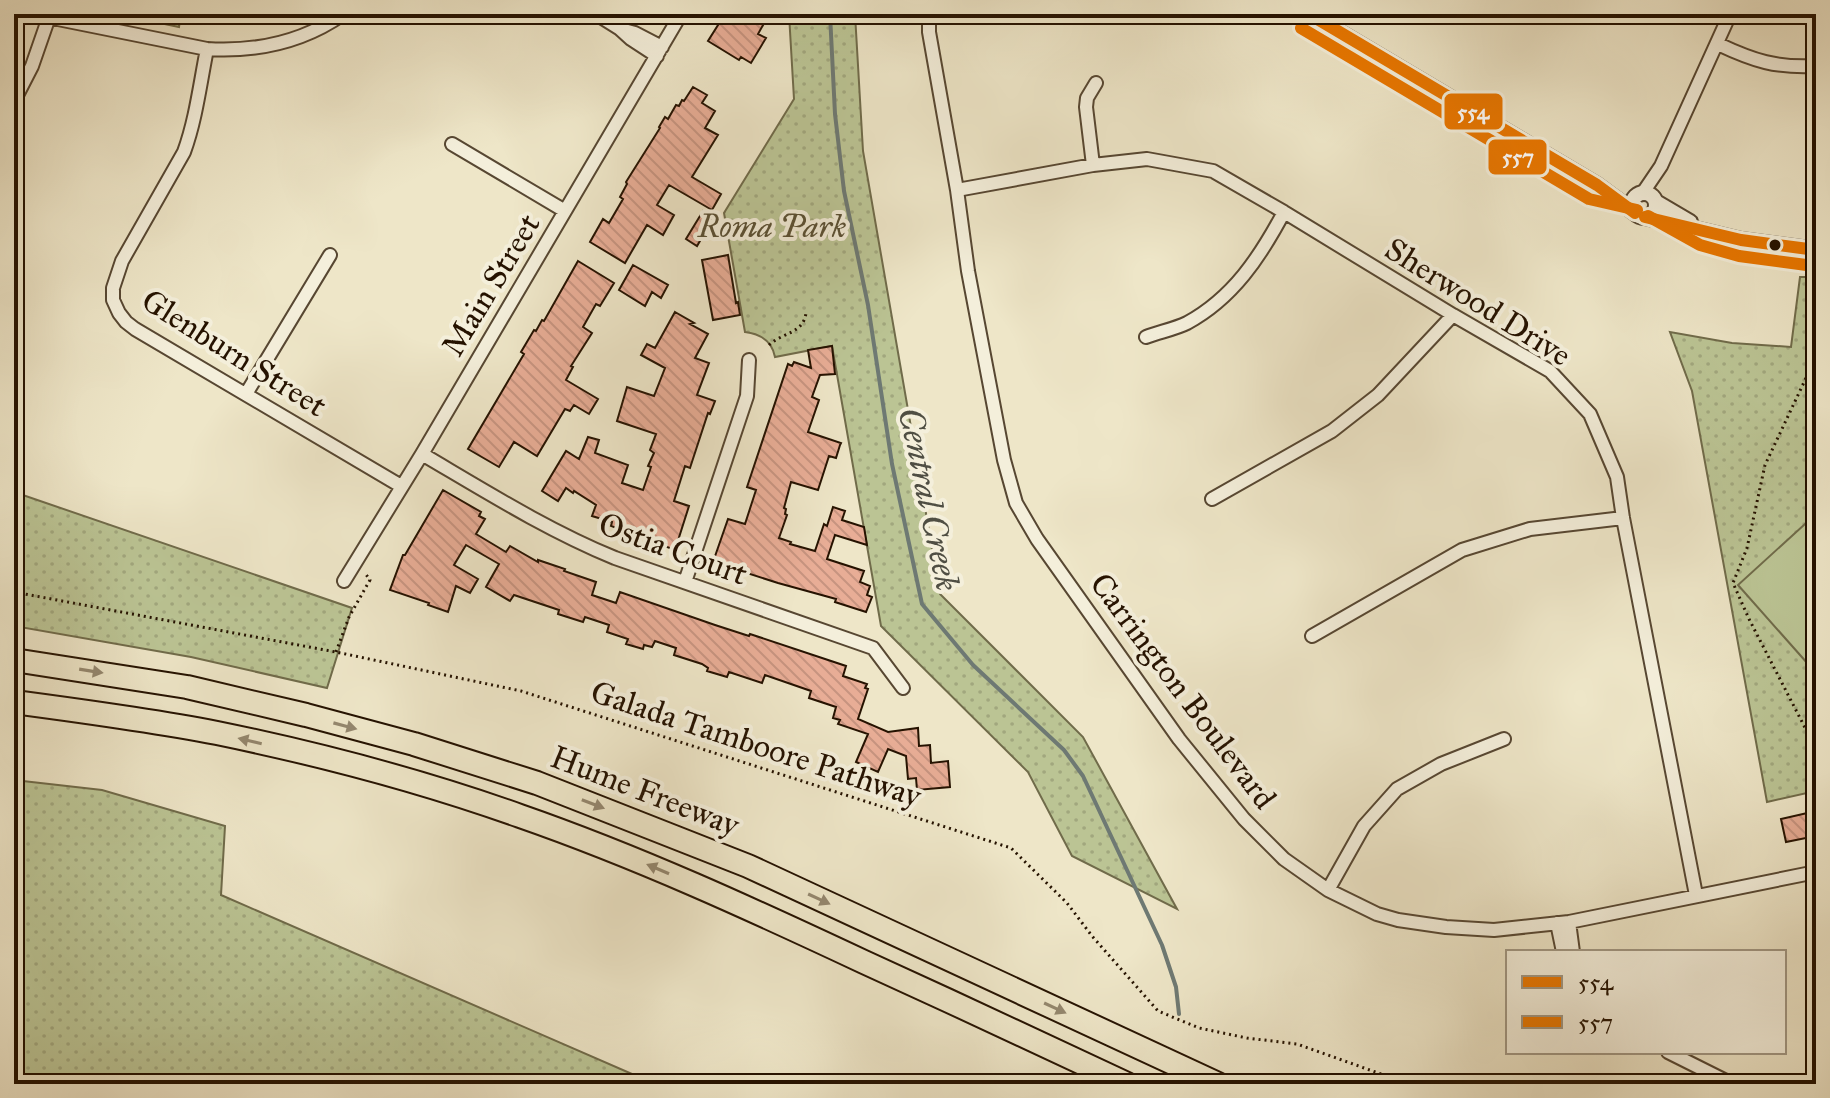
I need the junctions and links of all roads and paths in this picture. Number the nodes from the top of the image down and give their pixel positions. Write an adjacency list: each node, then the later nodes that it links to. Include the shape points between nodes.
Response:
1 (33, 14): 9 (street)
2 (146, 14): 10 (path)
3 (343, 14): 12 (street, via 284,42)
4 (596, 14): 13 (street)
5 (681, 14): 13 (street, Main Street)
6 (929, 14): 20 (street, Carrington Boulevard)
7 (1309, 14): 19 (street)
8 (1730, 14): 11 (street)
9 (49, 17): 12 (street); 16 (street)
10 (147, 22)
11 (1718, 44): 14 (street, via 1773,65); 21 (street)
12 (207, 49): 36 (street, Glenburn Street, via 184,152 122,261 113,300 135,329)
13 (659, 52): 22 (street, Main Street)
14 (1816, 66)
15 (1096, 83): 18 (street, via 1086,107)
16 (14, 101)
17 (452, 144): 22 (street)
18 (1093, 165): 20 (street, Sherwood Drive); 23 (street, Sherwood Drive, via 1147,159 1213,171)
19 (1597, 185): 21 (street); 24 (street)
20 (957, 190): 53 (street, Carrington Boulevard, via 968,271 1016,503 1188,750 1254,829 1284,859)
21 (1648, 198): 24 (street, via 1633,202); 24 (street, via 1655,211); 25 (street)
22 (565, 211): 37 (street, Main Street)
23 (1284, 212): 31 (street, Sherwood Drive); 32 (street, via 1248,273 1221,300 1186,324)
24 (1640, 215): 25 (street)
25 (1704, 230): 26 (street)
26 (1814, 250): 28 (lane)
27 (330, 255): 36 (street)
28 (1816, 285)
29 (1816, 298): 35 (lane, via 1810,359)
30 (806, 313): 33 (path, via 800,327)
31 (1453, 315): 39 (street, via 1378,395 1332,431); 40 (street, Sherwood Drive, via 1550,371 1590,414 1617,477)
32 (1146, 337)
33 (769, 345)
34 (749, 360): 43 (street, via 747,396)
35 (1814, 370): 51 (path, via 1765,465 1755,519 1733,583)
36 (246, 394): 38 (street, Glenburn Street)
37 (422, 454): 38 (street, Main Street); 43 (street, Ostia Court, via 581,544)
38 (401, 486): 41 (street, Main Street)
39 (1212, 499)
40 (1623, 518): 45 (street, via 1530,529 1462,550); 54 (street, Sherwood Drive)
41 (357, 560): 42 (street, Main Street); 46 (path, via 370,580)
42 (344, 581)
43 (685, 582): 48 (street, Ostia Court, via 873,648)
44 (14, 592): 46 (path, Galada Tamboore Pathway)
45 (1312, 636)
46 (336, 652): 61 (path, Galada Tamboore Pathway, via 521,691 1011,848 1067,903 1158,1011 1199,1028 1297,1044)
47 (14, 660): 60 (highway, Hume Freeway, one-way to 60, via 187,687 414,744 537,783 748,866)
48 (903, 688)
49 (14, 702): 59 (highway, Hume Freeway, one-way to 49, via 730,899 518,815 403,779 217,733)
50 (1504, 739): 53 (street, via 1441,764 1397,789 1364,826)
51 (1816, 749)
52 (1816, 872): 54 (street, Carrington Boulevard)
53 (1328, 890): 55 (street, Carrington Boulevard, via 1377,914 1446,927 1494,930)
54 (1696, 895): 55 (street, Carrington Boulevard)
55 (1563, 922): 56 (street); 57 (street)
56 (1563, 950)
57 (1572, 950)
58 (1672, 1054): 62 (street)
59 (1127, 1084)
60 (1218, 1084)
61 (1409, 1084)
62 (1732, 1084)

